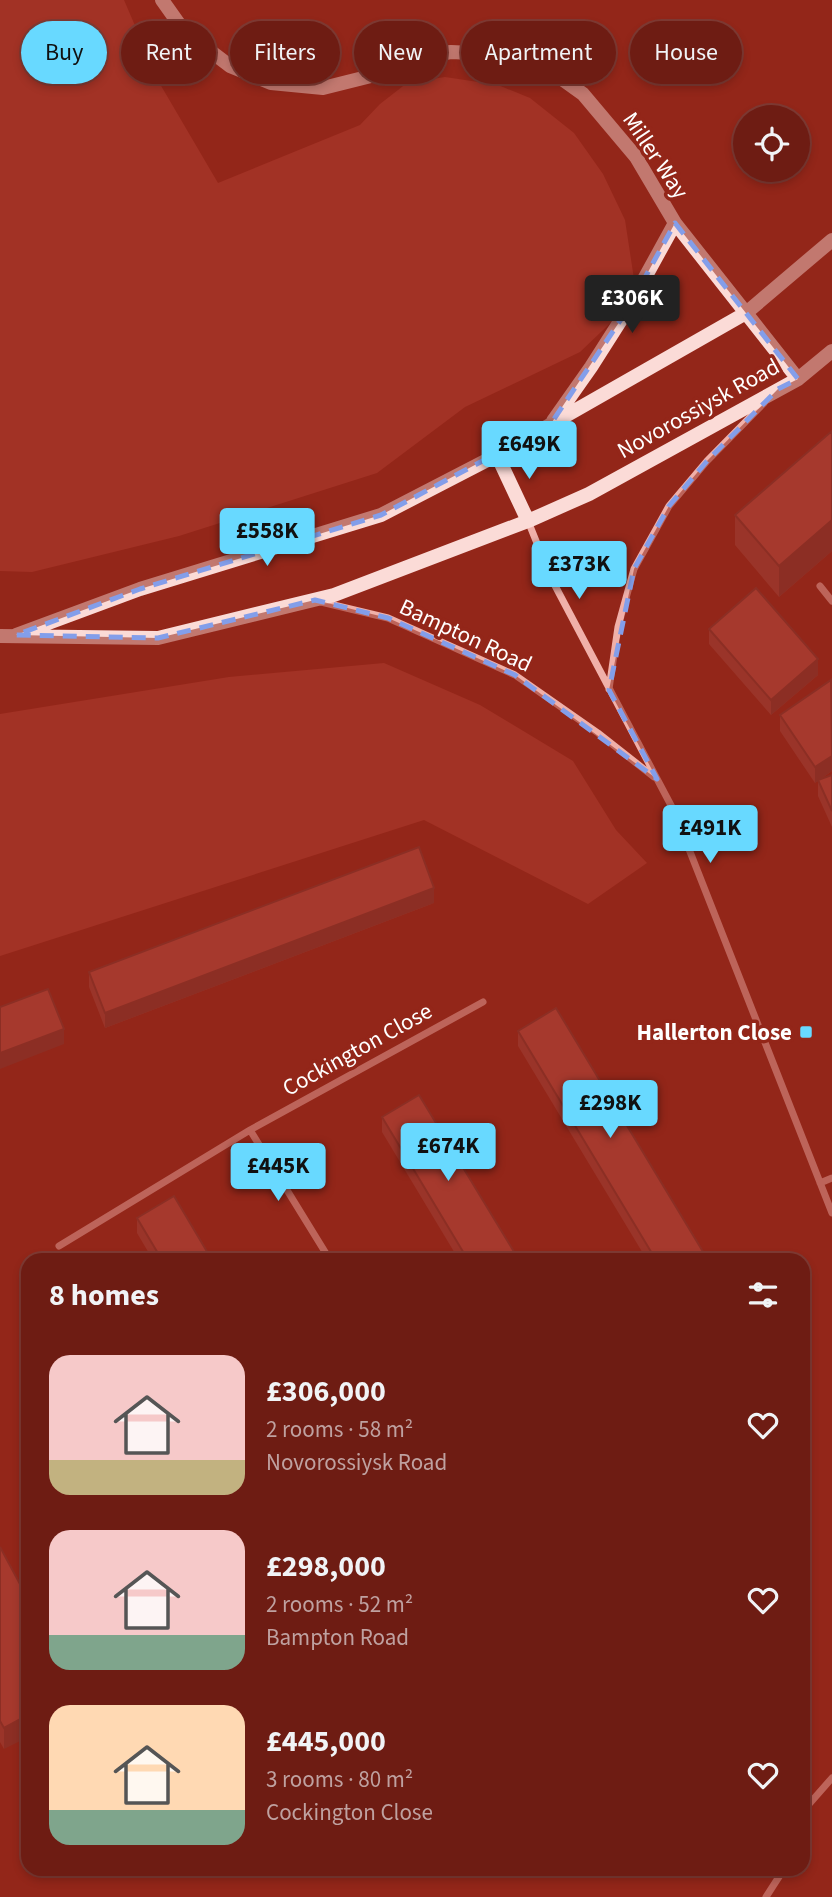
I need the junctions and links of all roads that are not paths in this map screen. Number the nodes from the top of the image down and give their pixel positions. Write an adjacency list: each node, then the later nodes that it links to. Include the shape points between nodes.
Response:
1 (162, 0): 2 (main road, Miller Way, via 184,31 230,66 271,83 323,88 371,76 414,58 451,52 494,54 544,66 583,94 627,146)
2 (675, 223): 4 (main road, Miller Way); 8 (main road, via 626,312)
3 (832, 240): 4 (main road, Novorossiysk Road)
4 (746, 313): 6 (main road, Miller Way); 8 (main road, Novorossiysk Road)
5 (832, 351): 6 (main road, Novorossiysk Road)
6 (798, 379): 7 (main road, Novorossiysk Road)
7 (778, 389): 10 (main road, Novorossiysk Road, via 589,494); 16 (street, via 669,506 634,569 618,627)
8 (550, 425): 9 (main road, Novorossiysk Road)
9 (497, 455): 10 (main road); 14 (main road, Novorossiysk Road, via 381,515 140,589)
10 (528, 521): 12 (main road, Novorossiysk Road); 16 (street, Bampton Road, via 551,578)
11 (820, 586): 13 (street)
12 (315, 600): 14 (main road, Novorossiysk Road, via 158,638); 17 (street, Bampton Road, via 388,618 515,675)
13 (832, 601)
14 (16, 635): 15 (main road, Novorossiysk Road)
15 (0, 636)
16 (609, 690): 17 (street, Bampton Road)
17 (657, 779): 21 (street, Bampton Road, via 674,811)
18 (483, 1002): 19 (street, Cockington Close)
19 (250, 1130): 23 (street, Cockington Close); 24 (street)
20 (832, 1178): 21 (street)
21 (820, 1183): 22 (street, Bampton Road)
22 (832, 1213)
23 (59, 1246)
24 (326, 1253)
25 (832, 1778): 26 (street)
26 (810, 1803)
27 (780, 1876): 28 (street)
28 (766, 1897)

